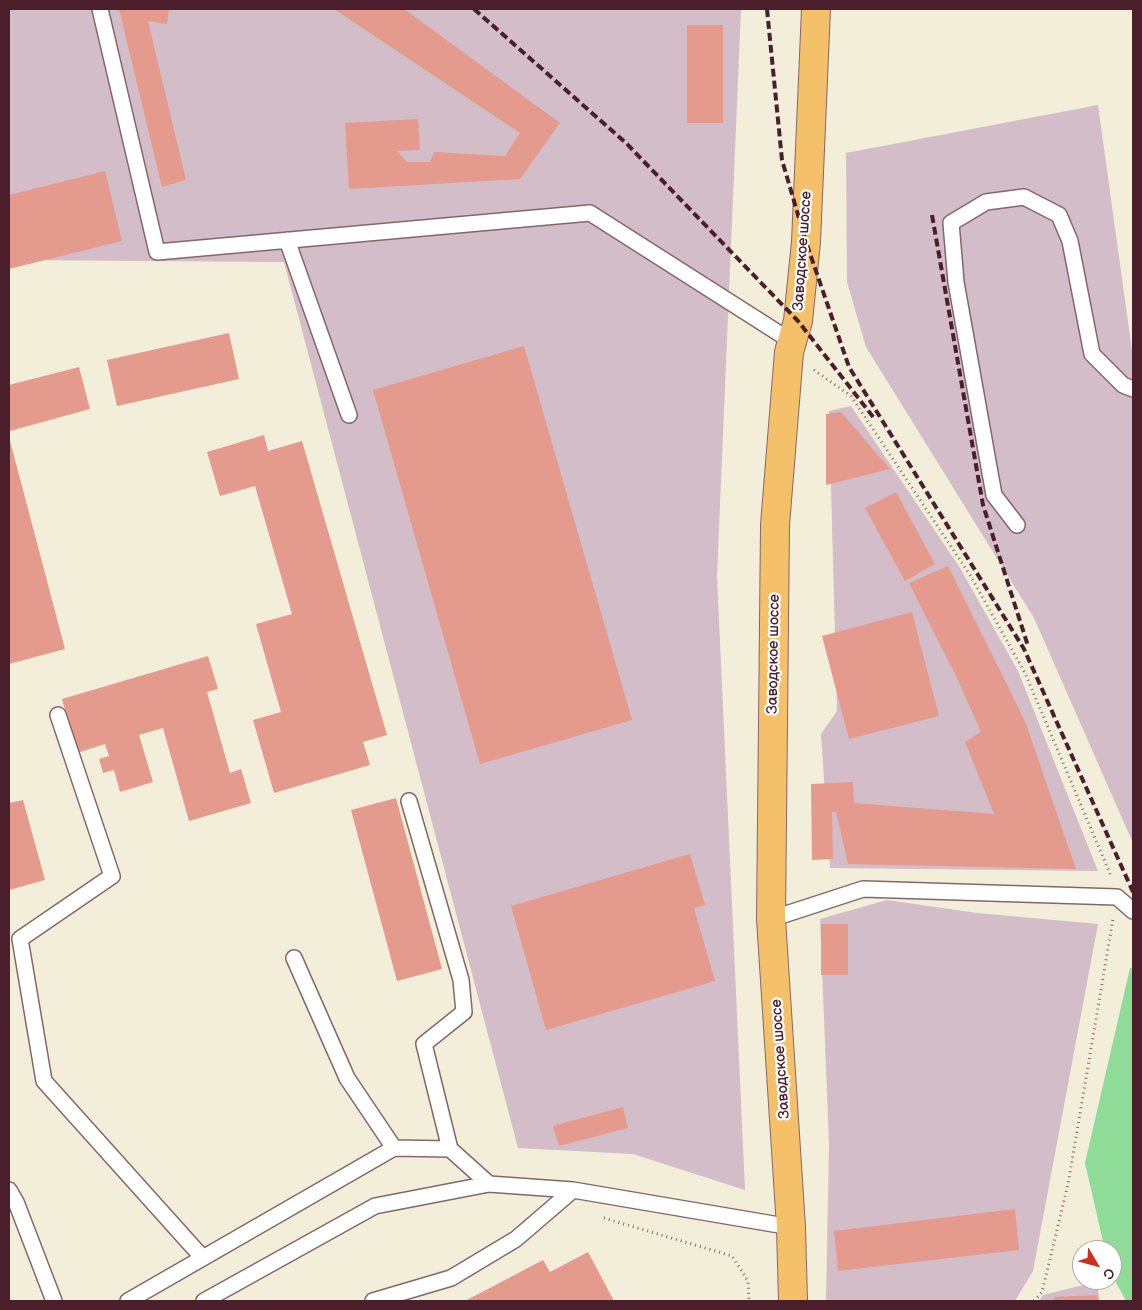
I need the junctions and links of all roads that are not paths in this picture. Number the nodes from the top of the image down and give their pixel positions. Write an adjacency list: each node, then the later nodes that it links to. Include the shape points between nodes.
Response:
1 (100, 9): 3 (lane, via 157,252)
2 (816, 9): 4 (main road, Заводское шоссе, via 806,242 798,321)
3 (287, 240): 4 (lane, via 590,214); 6 (lane)
4 (790, 347): 11 (main road, Заводское шоссе, via 775,524)
5 (1133, 389): 7 (lane, via 1123,385 1092,354 1070,241 1058,215 1024,196 986,202 951,223 956,282 994,495)
6 (349, 415)
7 (1017, 525)
8 (58, 715): 19 (lane, via 112,876 20,939 44,1081)
9 (409, 800): 14 (lane, via 461,980 464,1012 424,1044)
10 (1133, 911): 11 (lane, via 1117,897 863,889)
11 (771, 919): 18 (main road, Заводское шоссе)
12 (294, 958): 13 (lane, via 348,1078)
13 (394, 1148): 14 (lane); 19 (lane)
14 (450, 1148): 15 (lane)
15 (489, 1184): 17 (lane); 22 (lane, via 375,1206)
16 (9, 1190): 20 (lane)
17 (573, 1190): 18 (lane); 23 (lane, via 516,1238 451,1278)
18 (791, 1227): 24 (main road, Заводское шоссе)
19 (202, 1257): 21 (lane)
20 (54, 1301)
21 (128, 1301)
22 (204, 1301)
23 (373, 1301)
24 (793, 1301)

